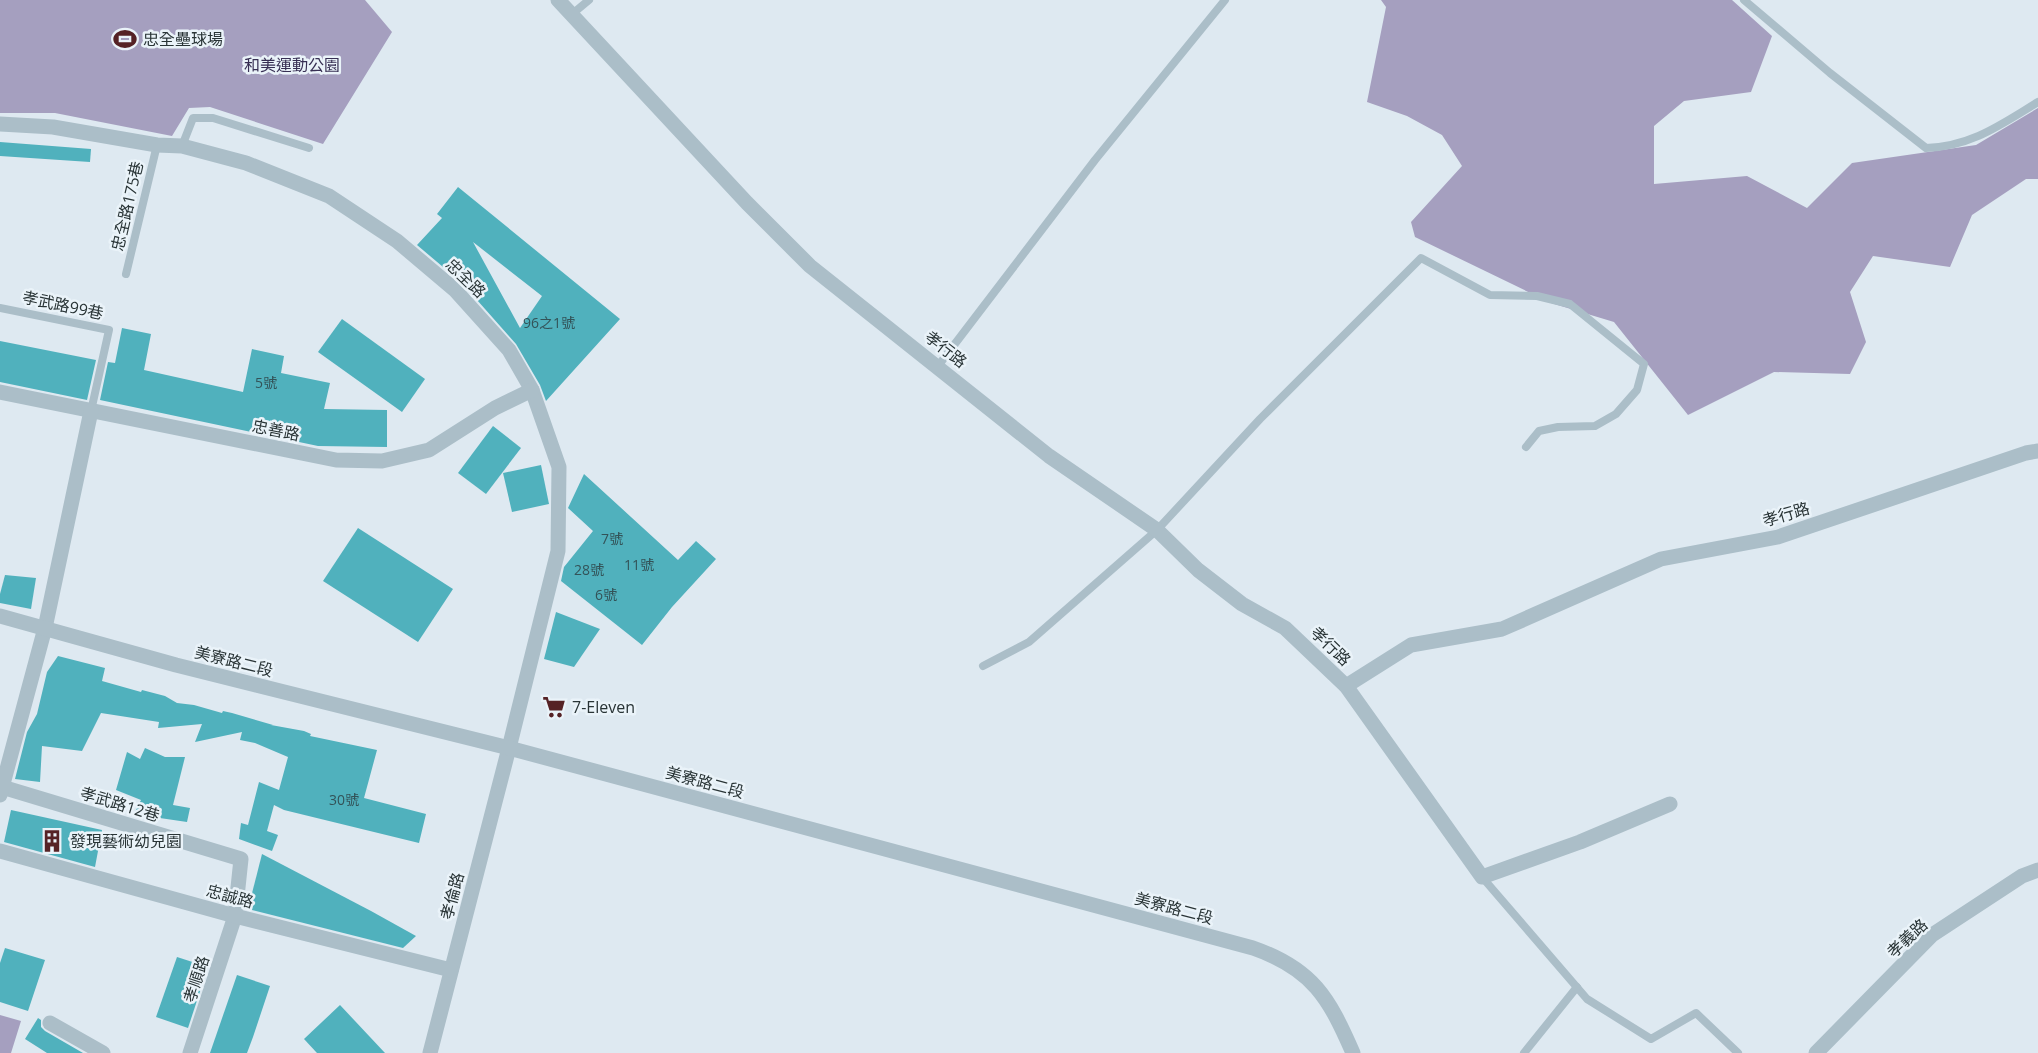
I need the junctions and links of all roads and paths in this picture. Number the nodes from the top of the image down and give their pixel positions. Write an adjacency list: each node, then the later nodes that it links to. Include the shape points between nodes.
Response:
1 (558, 0): 5 (street, 孝行路)
2 (589, 0): 5 (lane)
3 (1225, 0): 13 (lane, via 1095,160)
4 (1744, 0): 6 (lane, via 1926,148 1976,138)
5 (571, 15): 13 (street, 孝行路, via 810,266)
6 (2038, 102)
7 (0, 124): 8 (street, 忠全路, via 53,127)
8 (157, 146): 9 (street, 忠全路); 11 (lane, 忠全路175巷)
9 (182, 146): 10 (lane, via 193,118 213,118); 14 (street, 忠全路, via 246,163 328,196 398,241 455,290 509,350)
10 (309, 148)
11 (126, 274)
12 (0, 308): 16 (lane, 孝武路99巷, via 109,330)
13 (938, 366): 19 (street, 孝行路, via 1049,456)
14 (532, 390): 16 (street, 忠善路, via 495,408 429,450 382,461 336,460); 24 (street, 忠全路, via 559,467 558,551)
15 (0, 392): 16 (street, 忠善路)
16 (92, 411): 21 (street)
17 (1526, 447): 19 (lane, via 1539,431 1595,426 1616,414 1637,390 1644,364 1570,304 1537,296 1490,295 1421,258)
18 (2038, 451): 23 (street, 孝行路, via 1778,537 1661,559 1502,629 1411,645)
19 (1156, 530): 22 (lane, via 1029,642); 23 (street, 孝行路, via 1242,604 1285,628)
20 (0, 616): 21 (street, 美寮路二段)
21 (45, 628): 24 (street, 美寮路二段, via 176,665); 25 (street)
22 (983, 666)
23 (1346, 686): 29 (street, 孝行路)
24 (510, 748): 31 (street, 孝倫路); 37 (street, 美寮路二段, via 1261,950 1298,970 1322,993)
25 (1, 791): 30 (street, 孝武路12巷, via 241,859)
26 (1670, 804): 29 (street)
27 (0, 850): 30 (street, 忠誠路)
28 (2038, 870): 40 (street, 孝義路, via 2022,876 1932,935)
29 (1482, 877): 32 (lane)
30 (236, 916): 31 (street, 忠誠路); 35 (street, 孝順路)
31 (451, 970): 36 (street, 孝倫路)
32 (1577, 987): 38 (lane); 39 (lane, via 1587,999 1651,1040 1696,1013)
33 (50, 1023): 34 (street)
34 (103, 1053)
35 (190, 1053)
36 (430, 1053)
37 (1353, 1053)
38 (1524, 1053)
39 (1738, 1053)
40 (1816, 1053)

